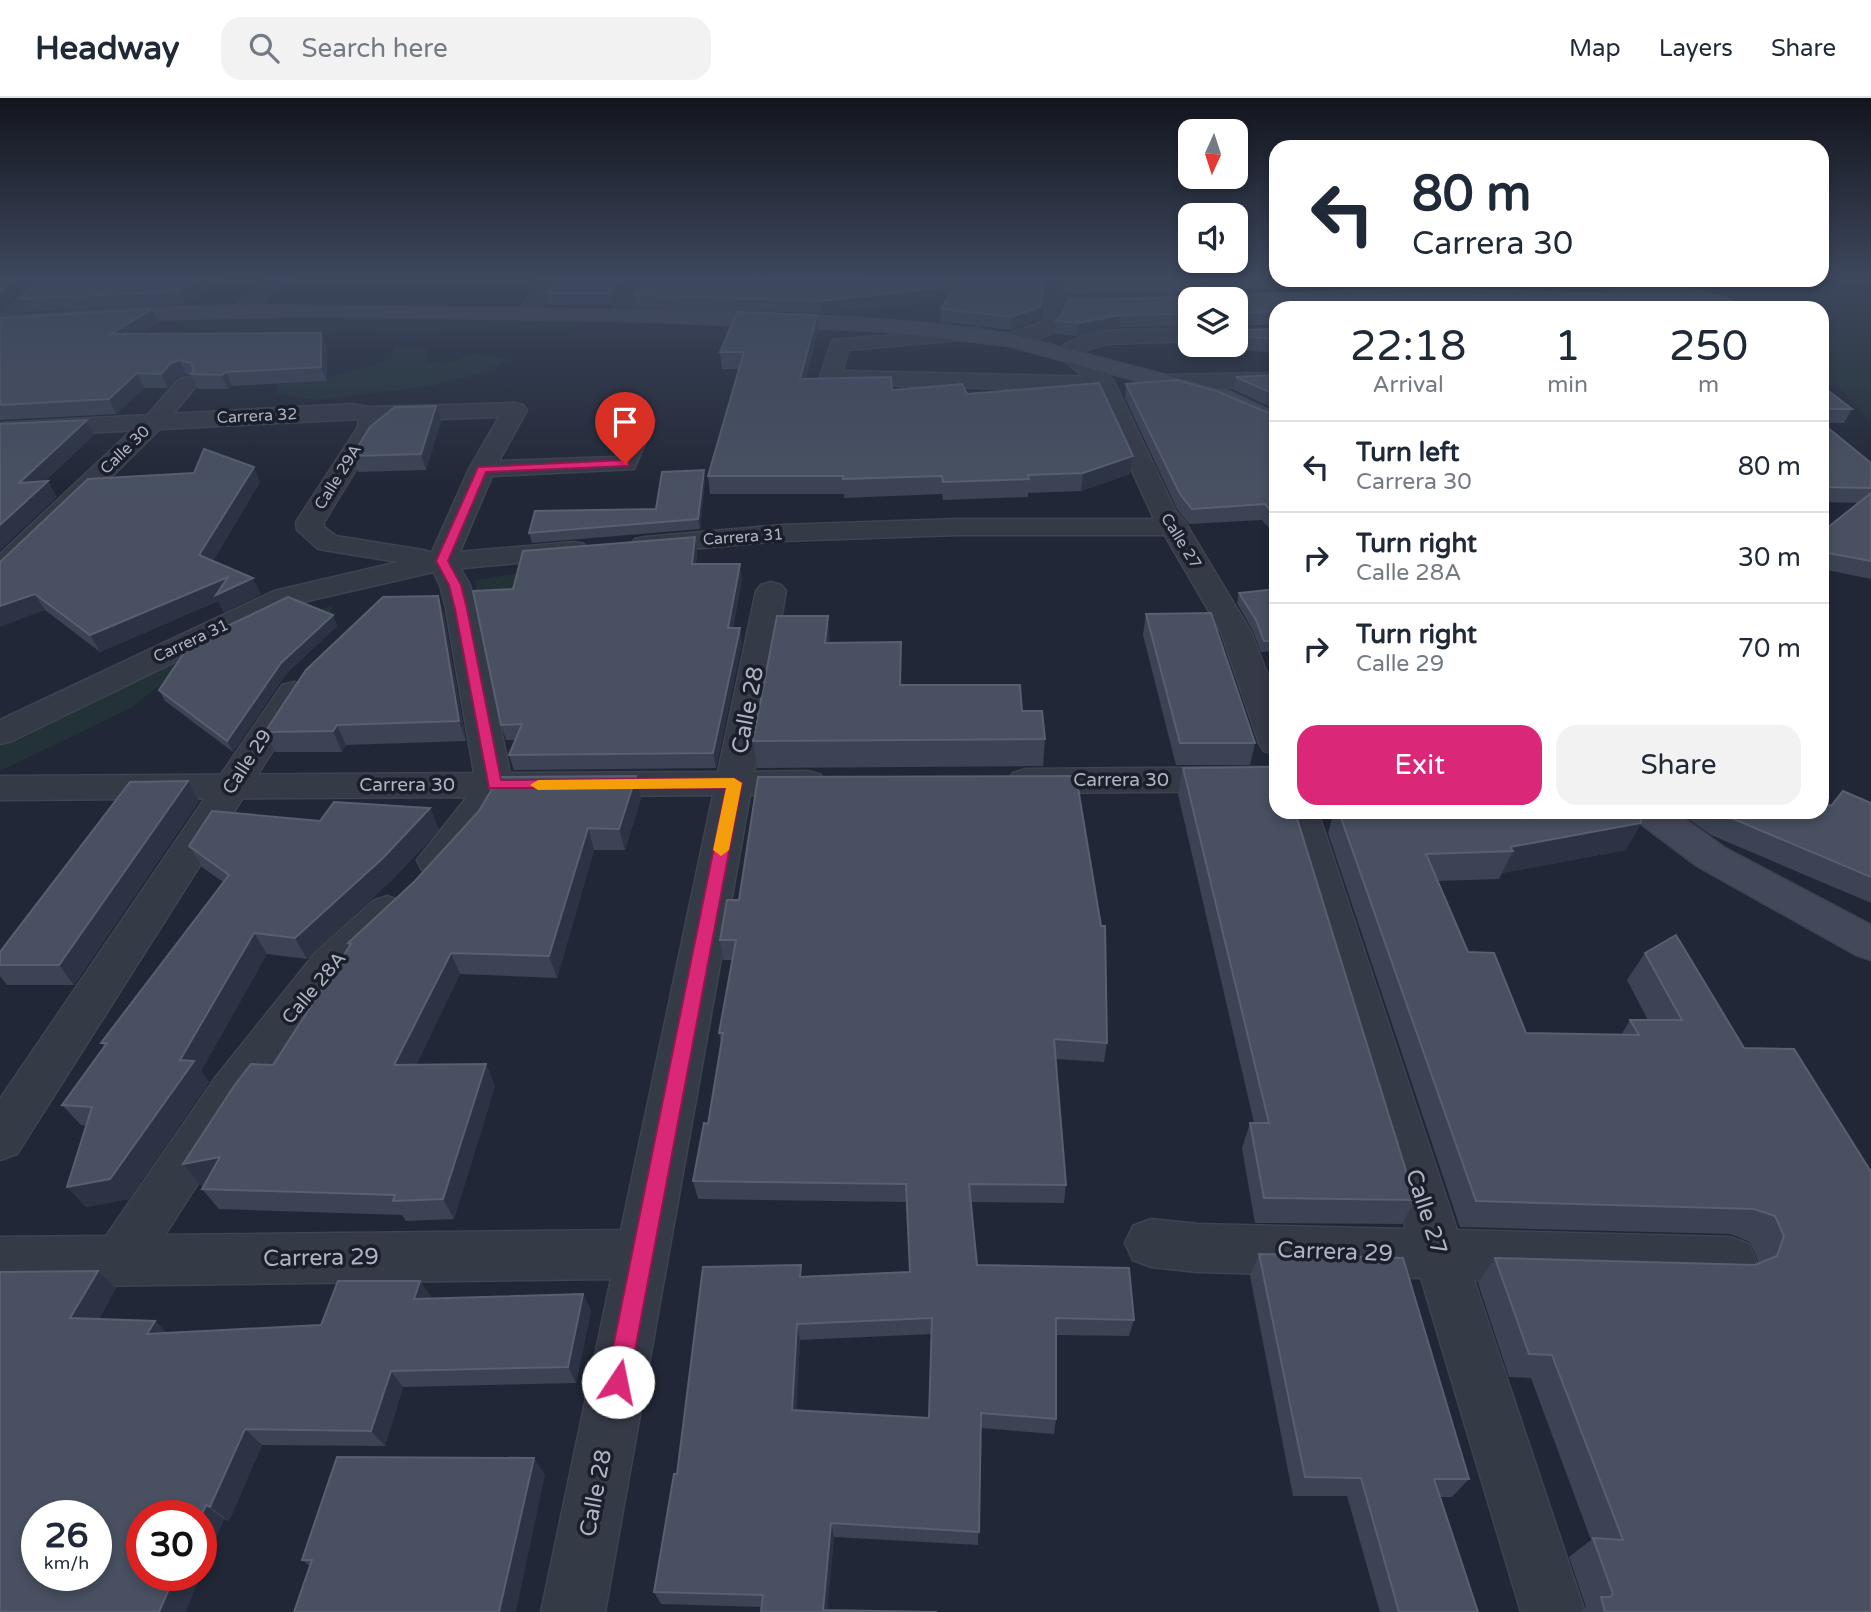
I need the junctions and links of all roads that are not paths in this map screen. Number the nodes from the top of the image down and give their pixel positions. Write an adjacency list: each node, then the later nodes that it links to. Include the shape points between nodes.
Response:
1 (839, 346): 9 (street, via 831,377)
2 (1035, 346): 4 (main road)
3 (1074, 346): 4 (street)
4 (1067, 353): 7 (main road); 9 (street, Calle 27)
5 (1269, 380): 6 (street)
6 (1250, 381): 7 (street); 10 (street)
7 (1168, 382): 10 (main road)
8 (187, 384): 14 (street, Calle 30)
9 (1104, 384): 17 (street, Calle 27, via 1162,512)
10 (1223, 397): 12 (main road)
11 (372, 414): 14 (street, Carrera 32, via 352,411); 16 (street, Carrera 32, via 515,410); 18 (street, Calle 29A, via 369,427 310,522 311,530 328,543)
12 (1269, 419)
13 (643, 420): 16 (street, via 625,464)
14 (153, 423): 15 (street, Carrera 32); 19 (street, Calle 30)
15 (0, 430)
16 (482, 470): 18 (street)
17 (1174, 527): 18 (street, Carrera 31, via 782,533); 23 (street, Calle 27, via 1236,632)
18 (442, 561): 21 (street); 24 (street, Carrera 31, via 284,597); 29 (street, via 461,609)
19 (0, 570)
20 (771, 591): 28 (street, Calle 28)
21 (378, 608)
22 (310, 673): 30 (street, Calle 29)
23 (1269, 724)
24 (0, 733)
25 (1269, 779): 26 (street, Carrera 30)
26 (993, 781)
27 (843, 782): 28 (street, Carrera 30)
28 (734, 783): 29 (street, Carrera 30); 37 (street, Calle 28)
29 (494, 785): 30 (street, Carrera 30); 39 (street, Calle 28A, via 466,827 409,891 331,963 231,1092)
30 (232, 786): 31 (street, Carrera 30); 35 (street, Calle 29)
31 (0, 788)
32 (1301, 819): 38 (street, Calle 27)
33 (1659, 819): 34 (main road, via 1711,858)
34 (1871, 944)
35 (0, 1139)
36 (1151, 1243): 38 (street, Carrera 29)
37 (643, 1254): 39 (street, Carrera 29); 42 (street, Calle 28)
38 (1440, 1255): 41 (street, Carrera 29); 43 (street, Calle 27)
39 (119, 1261): 40 (street, Carrera 29)
40 (0, 1262)
41 (1730, 1262)
42 (573, 1612)
43 (1553, 1612)

